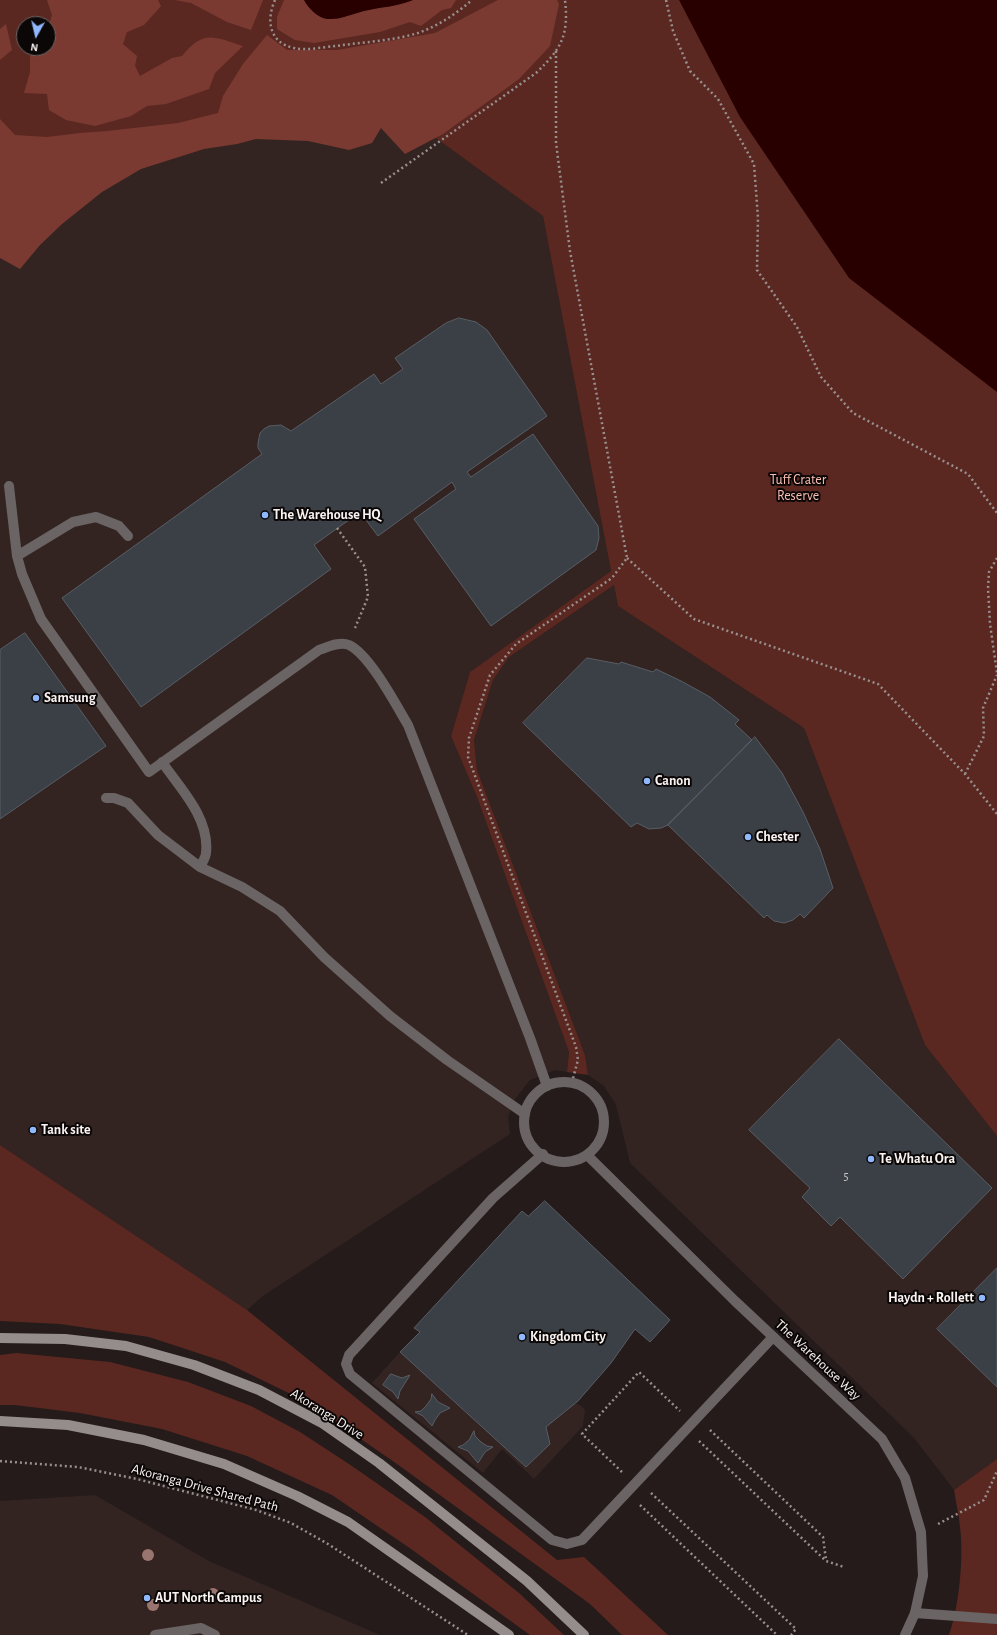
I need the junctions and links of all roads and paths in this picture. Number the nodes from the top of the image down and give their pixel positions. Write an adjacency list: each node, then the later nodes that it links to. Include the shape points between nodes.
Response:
1 (275, 0): 2 (path, via 269,20 272,32 280,41 295,49 321,48 417,33 444,21)
2 (472, 0)
3 (565, 0): 5 (path, via 566,28)
4 (666, 0): 8 (path, via 673,31 690,71 718,98 754,164 758,218 757,270 797,326 821,377 853,413 968,474)
5 (556, 51): 6 (path, via 536,73); 12 (path, via 556,143 569,243)
6 (381, 184)
7 (9, 486): 11 (street)
8 (997, 513)
9 (337, 528): 14 (path, via 365,567 368,597)
10 (128, 536): 11 (street, via 120,526 96,517 73,522)
11 (17, 556): 16 (street, via 41,619 119,730 149,772)
12 (627, 558): 17 (path, via 694,619 878,684); 21 (path, via 612,578 516,644 490,675 469,738 468,757 475,780 576,1047 578,1060)
13 (997, 558): 15 (path, via 989,572 988,588)
14 (348, 645): 16 (street, via 334,645 319,650); 22 (street, via 362,654 408,725)
15 (997, 674): 17 (path, via 982,708 984,736)
16 (162, 762): 20 (street, via 200,817 206,841 206,854)
17 (965, 774): 19 (path)
18 (106, 798): 20 (street, via 128,803 158,834)
19 (997, 814)
20 (200, 867): 23 (street, via 242,887 280,911 324,957 390,1016 447,1060)
21 (572, 1082): 22 (street); 25 (street, via 585,1087 595,1096 604,1120 603,1133 597,1145)
22 (547, 1086): 23 (street, via 536,1093)
23 (525, 1114): 24 (street, via 529,1140 537,1151)
24 (543, 1154): 25 (street, via 561,1161); 33 (street, via 493,1198 348,1355 346,1364 350,1374 552,1540 567,1544 582,1540)
25 (587, 1155): 26 (street, The Warehouse Way)
26 (773, 1337): 29 (street); 35 (street, The Warehouse Way, via 882,1438 905,1478)
27 (0, 1338): 44 (main road, Akoranga Drive, via 65,1339 126,1346 194,1365 260,1390 322,1423 379,1463 527,1581)
28 (0, 1422): 43 (main road, via 68,1425 144,1440 224,1464 348,1522)
29 (693, 1422): 30 (path); 33 (street); 33 (path, via 639,1372 582,1434)
30 (704, 1433): 36 (path, via 698,1440); 36 (path, via 709,1429 823,1537)
31 (0, 1461): 42 (path, Akoranga Drive Shared Path, via 78,1467 137,1479 256,1510 291,1523 328,1544)
32 (997, 1471): 35 (path, via 984,1500)
33 (634, 1484): 34 (path)
34 (648, 1496): 45 (path, via 639,1505); 46 (path, via 651,1492 796,1629)
35 (921, 1532): 38 (street, The Warehouse Way, via 923,1576)
36 (826, 1561): 37 (path)
37 (844, 1567)
38 (915, 1613): 39 (street); 47 (street, The Warehouse Way)
39 (997, 1619)
40 (156, 1635): 41 (street, via 201,1628)
41 (215, 1635)
42 (468, 1635)
43 (508, 1635)
44 (584, 1635)
45 (777, 1635)
46 (791, 1635)
47 (905, 1635)

